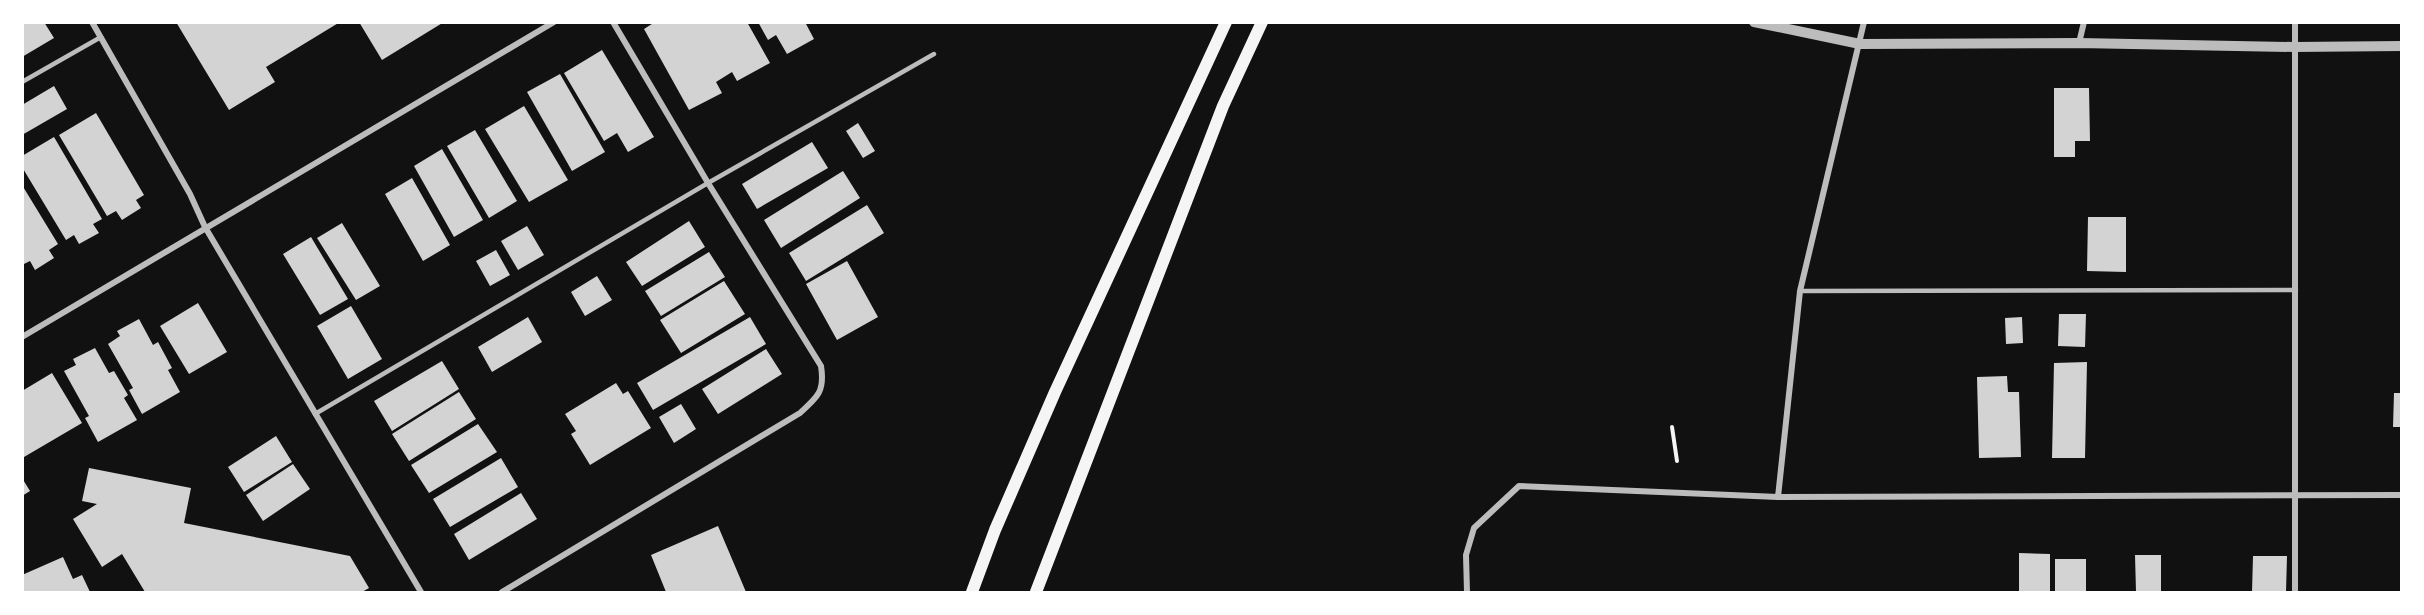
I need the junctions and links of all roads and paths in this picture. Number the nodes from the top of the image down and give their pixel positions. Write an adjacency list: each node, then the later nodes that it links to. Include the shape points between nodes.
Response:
1 (92, 22): 10 (street)
2 (554, 22): 18 (street)
3 (613, 22): 17 (street)
4 (1226, 22): 30 (main road, via 1055,392 994,530)
5 (1262, 22): 31 (main road, via 1223,106)
6 (1754, 22): 12 (street)
7 (1864, 22): 12 (street)
8 (2084, 22): 11 (street)
9 (2295, 22): 14 (street)
10 (101, 37): 16 (lane); 18 (street)
11 (2079, 43): 12 (street); 14 (street)
12 (1860, 44): 20 (street)
13 (2402, 46): 14 (street)
14 (2294, 47): 19 (street)
15 (934, 54): 17 (lane)
16 (22, 82)
17 (708, 183): 22 (lane); 29 (street, via 821,366 824,381 820,392 800,413)
18 (205, 227): 21 (street); 22 (street)
19 (2296, 290): 20 (lane); 25 (street)
20 (1800, 291): 27 (street)
21 (22, 337)
22 (315, 414): 28 (street)
23 (1672, 427): 24 (path)
24 (1677, 461)
25 (2295, 495): 26 (street); 27 (street); 33 (street)
26 (2402, 495)
27 (1778, 497): 32 (street, via 1519,486 1474,528 1466,555)
28 (421, 592)
29 (502, 592)
30 (972, 592)
31 (1036, 592)
32 (1467, 592)
33 (2295, 592)

